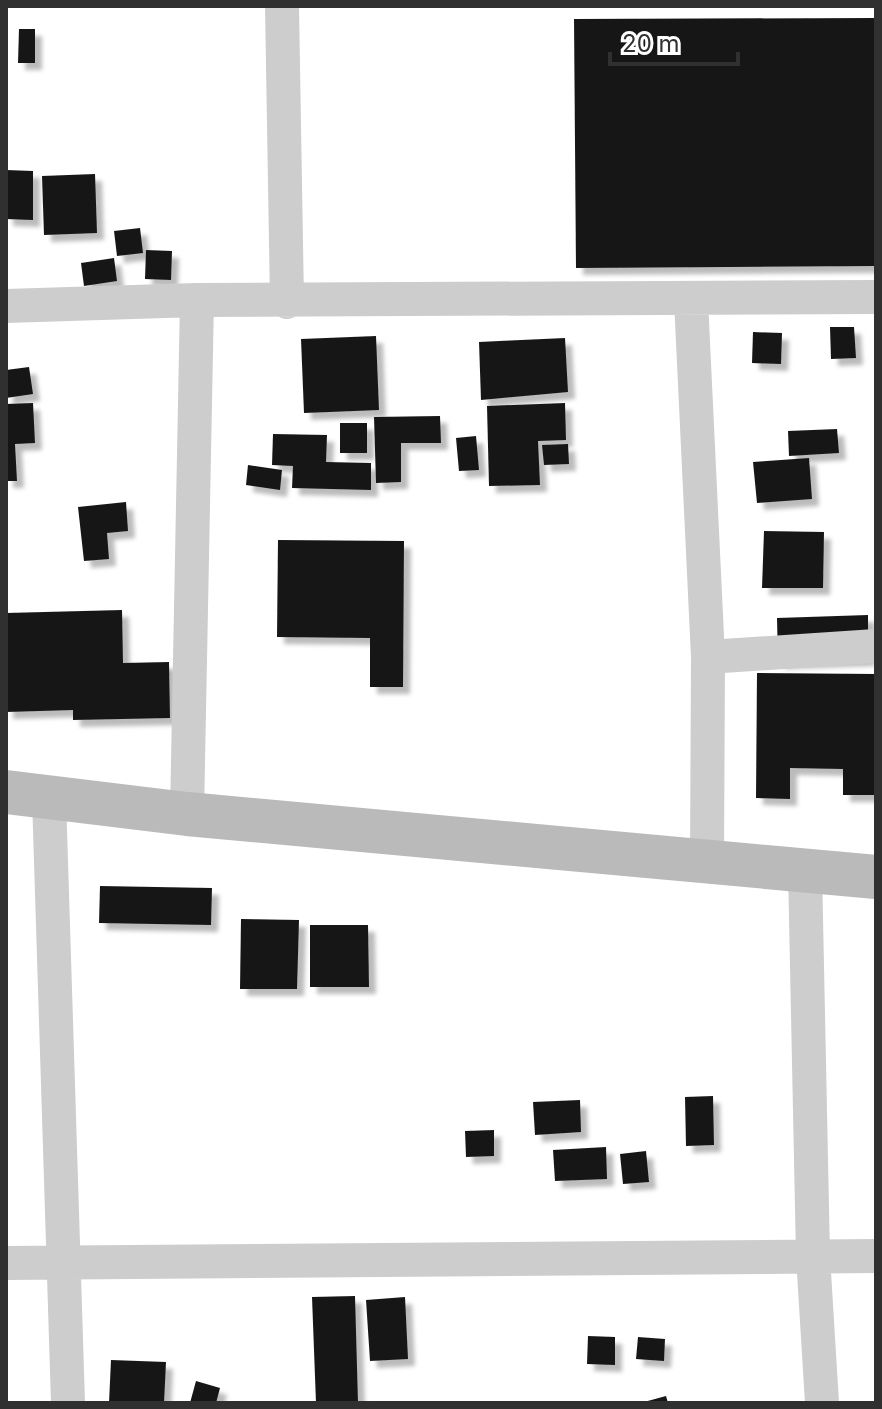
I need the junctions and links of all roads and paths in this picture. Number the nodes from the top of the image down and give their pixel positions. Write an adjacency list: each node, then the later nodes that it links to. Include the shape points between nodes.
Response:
1 (282, 6): 5 (street)
2 (876, 297): 4 (street)
3 (197, 300): 5 (street); 6 (street); 11 (street)
4 (691, 300): 5 (street); 8 (street)
5 (287, 302)
6 (6, 306)
7 (876, 646): 8 (street)
8 (708, 657): 12 (street)
9 (6, 792): 10 (street)
10 (49, 798): 11 (street); 17 (street)
11 (187, 814): 12 (street)
12 (707, 861): 13 (street)
13 (805, 869): 14 (street); 15 (street)
14 (876, 877)
15 (813, 1256): 16 (street); 17 (street); 20 (street)
16 (876, 1256)
17 (62, 1262): 18 (street); 19 (street)
18 (6, 1263)
19 (68, 1403)
20 (822, 1403)

